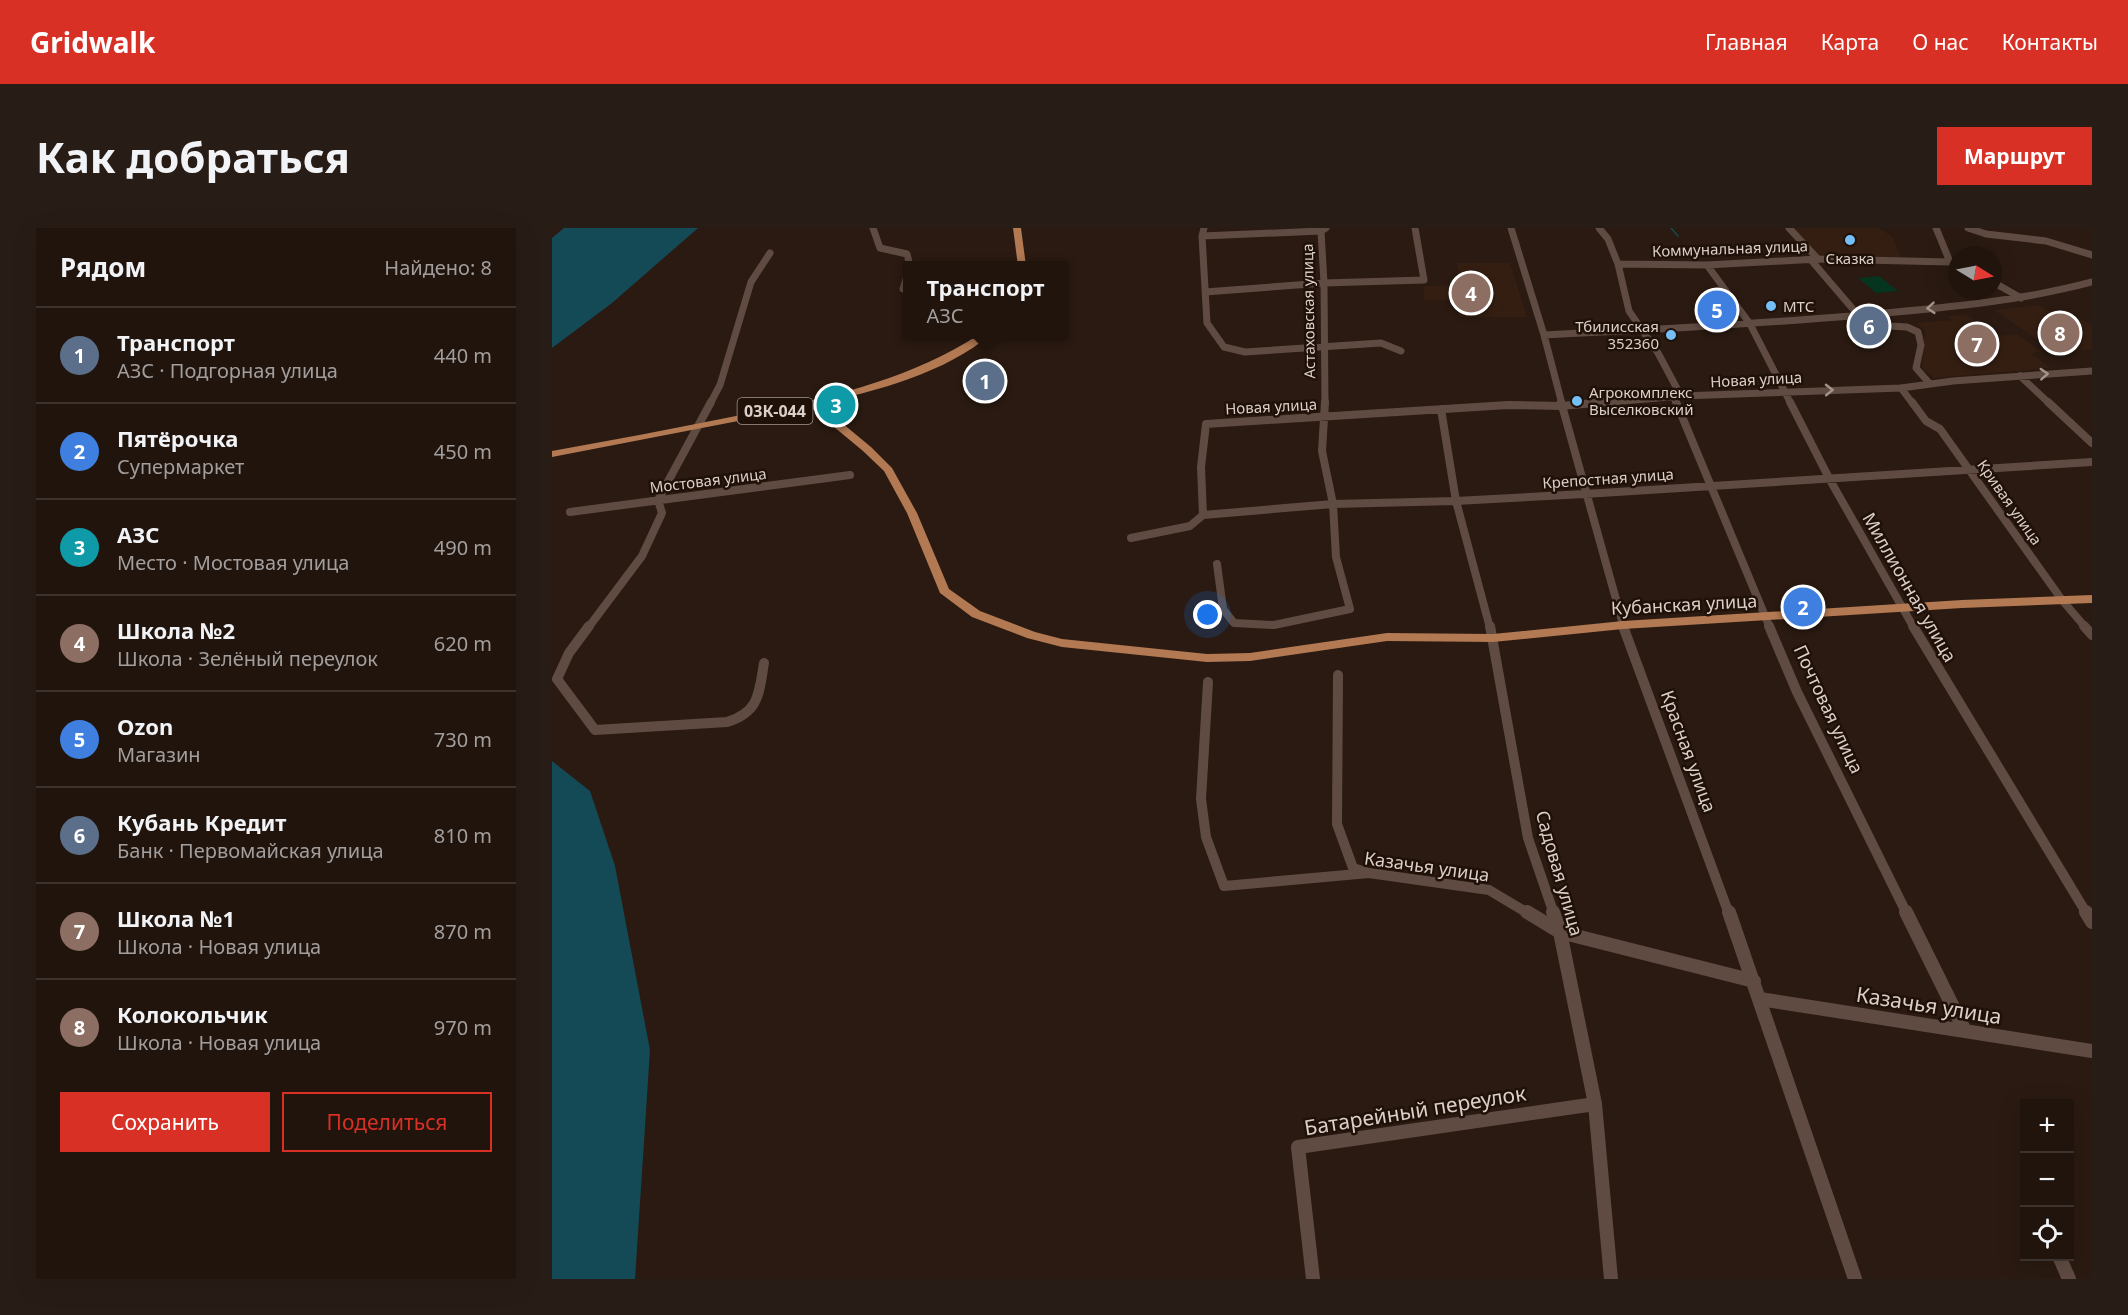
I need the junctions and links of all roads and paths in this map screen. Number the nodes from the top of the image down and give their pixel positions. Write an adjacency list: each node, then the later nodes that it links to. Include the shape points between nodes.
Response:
1 (873, 228): 15 (street, via 880,248 907,254)
2 (1017, 228): 16 (main road)
3 (1415, 228): 21 (street, via 1424,280)
4 (1511, 228): 29 (street, Красная улица)
5 (1599, 228): 17 (street, Почтовая улица)
6 (1789, 228): 14 (street)
7 (1936, 228): 11 (street, Коммунальная улица)
8 (1968, 228): 13 (street, via 1982,235 2019,236)
9 (1324, 230): 10 (street); 21 (street, Астаховская улица)
10 (1203, 232): 23 (street)
11 (1948, 252)
12 (770, 253): 43 (street, via 751,282 720,384)
13 (2092, 255)
14 (1814, 260): 18 (street, Коммунальная улица); 19 (street, Коммунальная улица); 26 (street)
15 (909, 261)
16 (1021, 261)
17 (1618, 264): 19 (street, Коммунальная улица); 28 (street, Почтовая улица, via 1629,311)
18 (1948, 264)
19 (1707, 265): 27 (street, Миллионная улица)
20 (2092, 282): 24 (street)
21 (1324, 283): 23 (street); 31 (street, Астаховская улица)
22 (2002, 287): 24 (street)
23 (1205, 292): 31 (street, via 1207,323 1224,347 1245,352)
24 (2021, 298): 25 (street, one-way to 25)
25 (1873, 314): 26 (street); 35 (street, via 1889,326 1918,332 1921,345 1916,368)
26 (1858, 315): 27 (street)
27 (1750, 324): 28 (street); 37 (street, Миллионная улица)
28 (1642, 330): 29 (street); 38 (street, Почтовая улица, via 1658,353)
29 (1544, 335): 40 (street, Красная улица)
30 (980, 339): 39 (main road, 03К-044, via 928,368)
31 (1324, 348): 32 (street, via 1381,343); 42 (street, Астаховская улица)
32 (1401, 351)
33 (2092, 371): 34 (street, Новая улица, one-way to 33)
34 (2020, 376): 35 (street, Новая улица); 44 (street)
35 (1930, 384): 36 (street, Новая улица)
36 (1901, 388): 37 (street, Новая улица, one-way to 36); 47 (street, Кривая улица, via 1926,421 1940,429)
37 (1785, 391): 38 (street, Новая улица); 49 (street, Миллионная улица)
38 (1677, 396): 40 (street, Новая улица); 50 (street, Почтовая улица)
39 (813, 404): 43 (main road, 03К-044); 65 (main road, Кубанская улица, via 888,470 912,513 944,591 976,614 1031,635 1062,643 1207,658 1280,653 1387,637)
40 (1561, 406): 41 (street, Новая улица); 51 (street, Красная улица)
41 (1441, 409): 42 (street, Новая улица); 53 (street, Садовая улица)
42 (1325, 417): 54 (street, Астаховская улица, via 1322,451); 56 (street, Новая улица, via 1206,424 1201,467)
43 (696, 428): 45 (main road, 03К-044); 52 (street)
44 (2092, 443)
45 (552, 454)
46 (2092, 462): 47 (street, Крепостная улица)
47 (1971, 470): 49 (street, Крепостная улица); 60 (street, Кривая улица)
48 (850, 476): 52 (street, Мостовая улица)
49 (1830, 480): 50 (street, Крепостная улица); 61 (street, Миллионная улица)
50 (1711, 485): 51 (street, Крепостная улица); 62 (street, Почтовая улица)
51 (1585, 494): 53 (street, Крепостная улица); 63 (street, Красная улица)
52 (658, 500): 55 (street, Мостовая улица); 66 (street, via 662,513 642,556 569,653 557,679 561,687 595,730 727,722 742,719 754,709)
53 (1456, 501): 54 (street, Крепостная улица); 65 (street, Садовая улица)
54 (1333, 504): 56 (street, Крепостная улица); 58 (street, Астаховская улица, via 1336,557 1350,609 1274,625 1234,623 1223,609)
55 (570, 512)
56 (1203, 515): 57 (street, Крепостная улица, via 1190,526)
57 (1131, 538)
58 (1217, 564)
59 (2092, 598): 60 (main road, Кубанская улица)
60 (2062, 600): 61 (main road, Кубанская улица); 64 (street, Кривая улица)
61 (1902, 608): 62 (main road, Кубанская улица); 70 (street, Миллионная улица)
62 (1765, 617): 63 (main road, Кубанская улица); 74 (street, Почтовая улица, via 1797,692)
63 (1623, 625): 65 (main road, Кубанская улица); 72 (street, Красная улица)
64 (2092, 635)
65 (1493, 638): 71 (street, Садовая улица, via 1528,838)
66 (764, 663)
67 (1338, 675): 69 (street, via 1337,824 1353,868)
68 (1208, 682): 69 (street, Казачья улица, via 1201,799 1206,837 1224,886)
69 (1370, 873): 71 (street, Казачья улица, via 1489,890)
70 (2092, 922)
71 (1560, 932): 72 (street, Казачья улица); 76 (street, Садовая улица)
72 (1754, 981): 73 (street, Красная улица)
73 (1760, 999): 74 (street, Казачья улица); 80 (street, Красная улица)
74 (1964, 1029): 75 (street, Казачья улица)
75 (2092, 1051)
76 (1595, 1104): 78 (street, Батарейный переулок, via 1298,1147); 79 (street, Садовая улица)
77 (2061, 1261): 81 (street)
78 (1313, 1279)
79 (1611, 1279)
80 (1855, 1279)
81 (2069, 1279)

